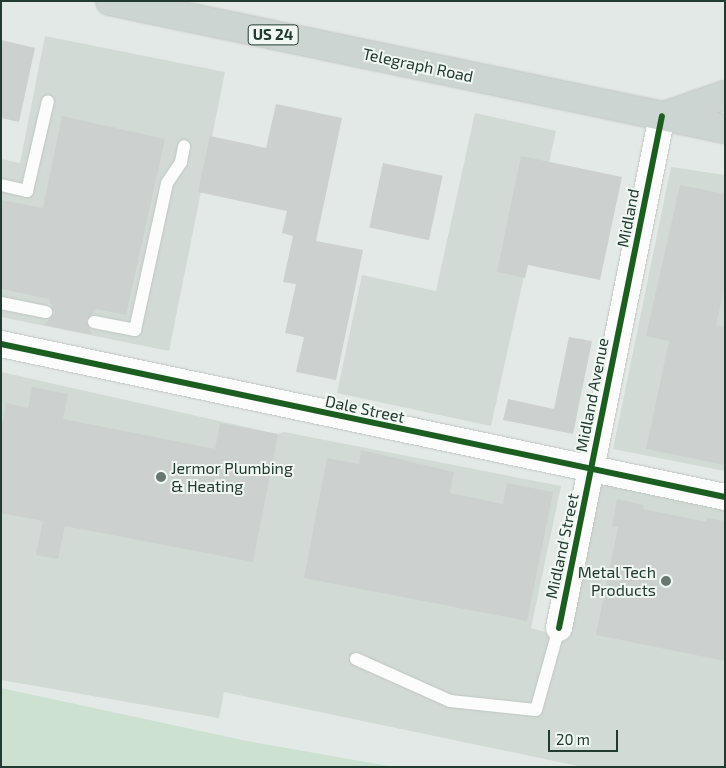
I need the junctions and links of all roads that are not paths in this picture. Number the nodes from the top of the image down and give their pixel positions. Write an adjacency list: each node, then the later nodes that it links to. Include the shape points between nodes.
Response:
1 (110, 1): 4 (main road, Telegraph Road / US 24)
2 (725, 95): 4 (main road)
3 (48, 101): 7 (lane, via 27,191)
4 (662, 116): 5 (main road, Telegraph Road / US 24); 11 (street, Midland)
5 (725, 129)
6 (184, 146): 10 (lane, via 181,162 167,183 135,330)
7 (1, 185)
8 (1, 303): 9 (lane)
9 (46, 312)
10 (94, 322)
11 (620, 326): 13 (street, Midland Avenue)
12 (1, 344): 13 (street, Dale Street)
13 (591, 470): 14 (street, Dale Street); 15 (street, Midland Street)
14 (725, 497)
15 (559, 628): 16 (lane, via 536,710 450,701)
16 (356, 660)

